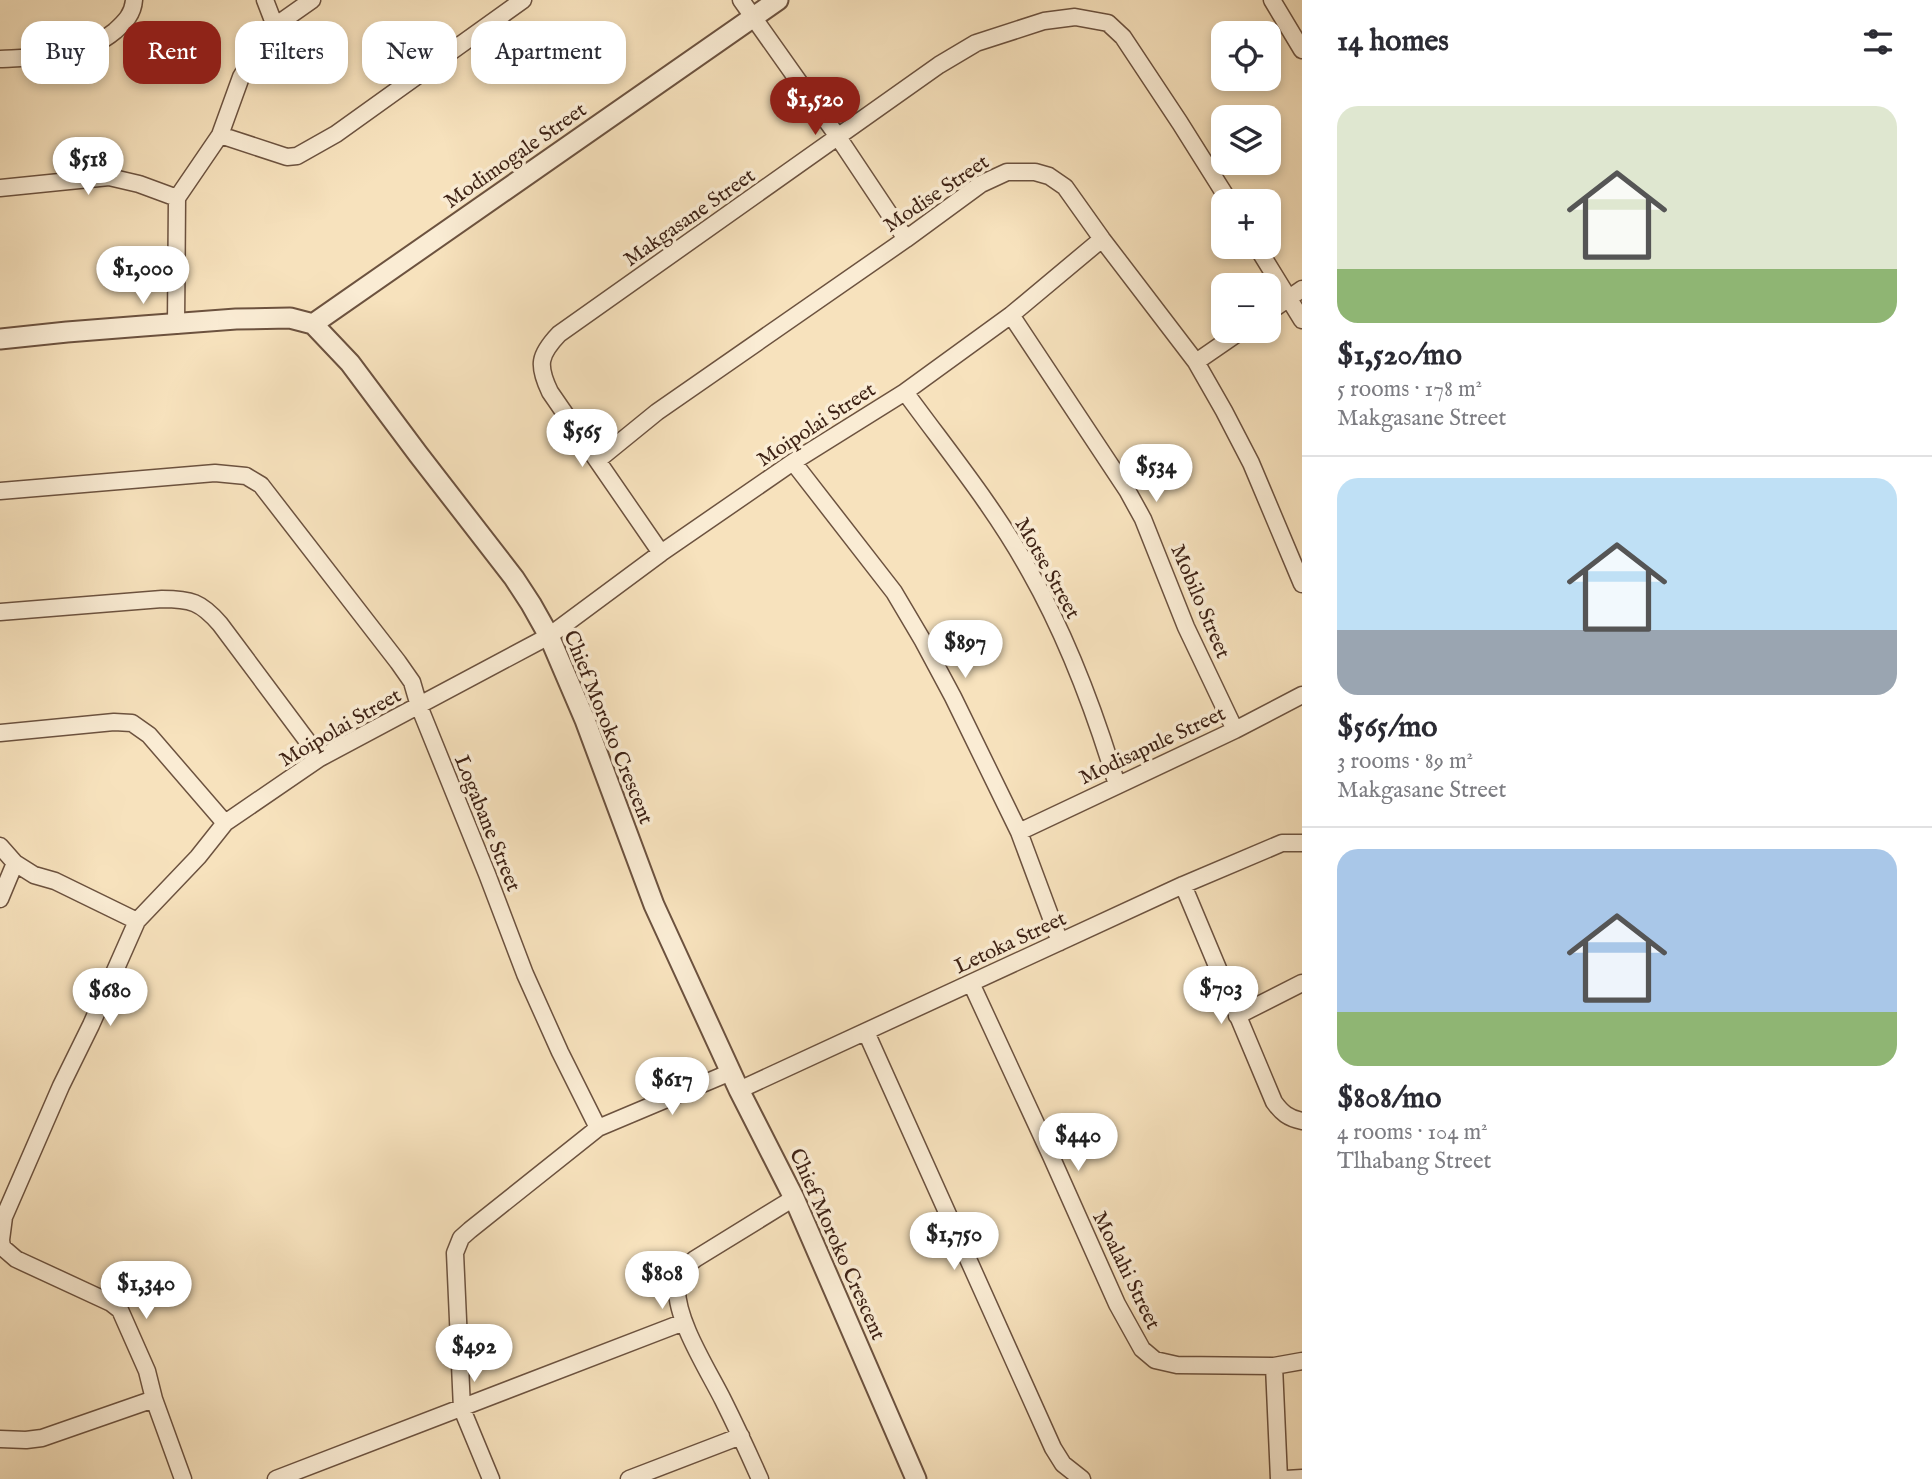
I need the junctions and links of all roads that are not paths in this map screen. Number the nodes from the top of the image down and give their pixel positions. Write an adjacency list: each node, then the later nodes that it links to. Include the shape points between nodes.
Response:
1 (134, 0): 12 (street, via 127,20 85,50)
2 (265, 0): 9 (street)
3 (312, 0): 10 (street)
4 (523, 0): 14 (street, via 336,134 297,156 275,154)
5 (741, 0): 8 (street)
6 (778, 0): 8 (street, Modimogale Street)
7 (1272, 0): 11 (street)
8 (752, 17): 15 (street); 25 (street, Modimogale Street)
9 (273, 21)
10 (282, 21)
11 (1302, 50)
12 (0, 59)
13 (238, 84): 14 (street)
14 (220, 135): 18 (street)
15 (838, 137): 17 (street, Makgasane Street, via 976,43 1044,21 1093,19 1108,23 1123,37); 19 (street); 31 (street, Makgasane Street, via 559,334 546,348 542,369 550,392)
16 (0, 188): 18 (street, via 109,177)
17 (1221, 189)
18 (177, 198): 26 (street)
19 (906, 239): 20 (street, Modise Street, via 981,184 1021,171 1049,176 1065,187); 31 (street, Modise Street, via 668,404)
20 (1102, 239): 23 (street, Moipolai Street); 29 (street, Modise Street)
21 (1267, 259): 22 (street)
22 (1295, 293): 24 (street)
23 (1011, 315): 30 (street, Moipolai Street); 40 (street, Mobilo Street, via 1127,489)
24 (1302, 320)
25 (313, 324): 26 (street, via 290,318); 37 (street, Chief Moroko Crescent, via 350,363 514,578)
26 (176, 325): 27 (street)
27 (0, 339)
28 (1224, 343): 29 (street)
29 (1196, 362): 35 (street, Modise Street, via 1251,463)
30 (905, 392): 32 (street, Moipolai Street); 43 (street, Motse Street, via 1029,570 1076,668)
31 (598, 460): 34 (street, Makgasane Street)
32 (793, 462): 34 (street, Moipolai Street); 45 (street, via 894,592 953,697)
33 (0, 491): 39 (street, Logabane Street, via 215,473 253,479 398,662 412,682)
34 (661, 553): 37 (street, Moipolai Street)
35 (1302, 584)
36 (0, 612): 42 (street, via 162,599 194,602 219,624)
37 (549, 636): 39 (street, Moipolai Street); 57 (street, Chief Moroko Crescent, via 654,905)
38 (1302, 695): 40 (street, Modisapule Street)
39 (419, 706): 42 (street, Moipolai Street); 59 (street, Logabane Street, via 525,975)
40 (1235, 730): 43 (street, Modisapule Street)
41 (0, 733): 44 (street, via 132,723 149,735)
42 (320, 758): 44 (street, Moipolai Street)
43 (1117, 785): 45 (street, Modisapule Street)
44 (225, 823): 51 (street, Moipolai Street)
45 (1019, 832): 52 (street)
46 (1302, 843): 49 (street, Letoka Street, via 1282,843)
47 (0, 846): 48 (street)
48 (15, 863): 50 (street); 51 (street)
49 (1183, 885): 52 (street, Letoka Street); 55 (street)
50 (0, 899)
51 (137, 921): 64 (street, Moipolai Street, via 4,1217 1,1240 2,1247 16,1259 120,1310)
52 (1060, 942): 53 (street, Letoka Street)
53 (971, 983): 56 (street, Letoka Street); 63 (street, Moalahi Street, via 1116,1304 1142,1349 1155,1360 1178,1365)
54 (1302, 983): 55 (street)
55 (1237, 1016): 58 (street, via 1274,1102 1286,1116)
56 (866, 1032): 57 (street, Letoka Street); 75 (street, via 1053,1448 1063,1464)
57 (735, 1081): 59 (street, Letoka Street); 60 (street, Chief Moroko Crescent)
58 (1302, 1121)
59 (598, 1128): 65 (street, via 458,1244)
60 (794, 1198): 61 (street, via 686,1266 677,1286); 74 (street, Chief Moroko Crescent)
61 (684, 1322): 65 (street); 66 (street)
62 (1302, 1361): 63 (street, Moalahi Street)
63 (1273, 1366): 76 (street)
64 (154, 1399): 67 (street, via 42,1437); 69 (street, Moipolai Street)
65 (462, 1409): 70 (street); 71 (street)
66 (741, 1436): 72 (street); 73 (street)
67 (0, 1439)
68 (1302, 1478): 77 (street)
69 (183, 1479)
70 (276, 1479)
71 (491, 1479)
72 (629, 1479)
73 (760, 1479)
74 (916, 1479)
75 (1082, 1479)
76 (1279, 1479)
77 (1286, 1479)

